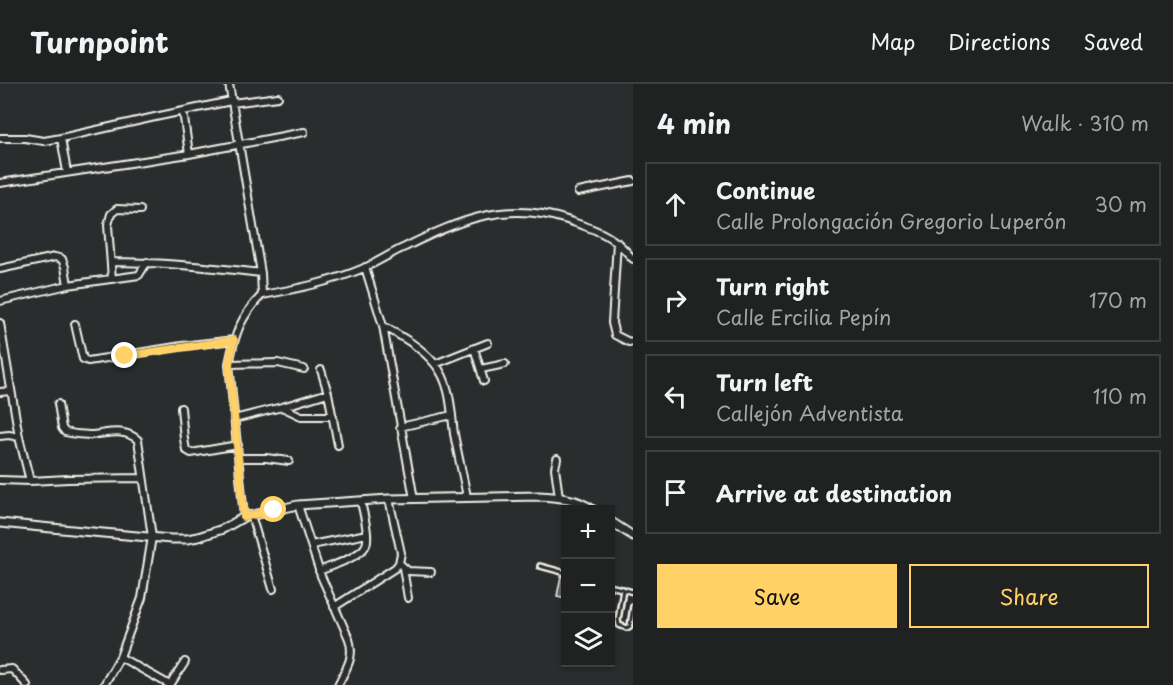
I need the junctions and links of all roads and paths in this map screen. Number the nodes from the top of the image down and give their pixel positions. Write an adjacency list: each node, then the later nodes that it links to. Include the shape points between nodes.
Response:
1 (229, 84): 3 (street)
2 (278, 97): 3 (street)
3 (232, 102): 4 (street); 8 (street)
4 (183, 111): 7 (street); 9 (street)
5 (304, 132): 8 (street)
6 (0, 138): 7 (street)
7 (61, 138): 10 (street)
8 (238, 144): 9 (street); 21 (street)
9 (189, 154): 10 (street)
10 (67, 172): 12 (street)
11 (633, 182): 13 (street)
12 (0, 183)
13 (578, 192)
14 (140, 210): 17 (street, via 117,210 111,214)
15 (617, 242): 16 (street); 19 (street, via 593,228 549,214 491,213 405,246); 30 (street, via 612,323 615,334)
16 (633, 259)
17 (111, 262): 18 (street); 22 (street)
18 (147, 262): 21 (street); 22 (street, via 139,275)
19 (365, 267): 24 (street, via 329,281); 28 (street)
20 (0, 269): 23 (street, via 55,257 62,259)
21 (261, 273): 24 (street)
22 (112, 279): 23 (street)
23 (68, 285): 25 (street)
24 (262, 295): 29 (street, via 249,307)
25 (0, 301)
26 (0, 323): 32 (street)
27 (75, 324): 29 (street, via 83,359 88,362)
28 (383, 326): 35 (street, via 409,340); 50 (street)
29 (234, 340): 34 (street)
30 (633, 341)
31 (488, 343): 33 (street)
32 (2, 346): 41 (street)
33 (474, 348): 35 (street); 38 (street)
34 (229, 364): 37 (street, via 278,363); 49 (street)
35 (435, 364): 47 (street, via 451,400)
36 (505, 364): 38 (street)
37 (304, 369)
38 (481, 369): 40 (street)
39 (321, 370): 43 (street)
40 (484, 381)
41 (11, 391): 42 (street); 52 (street)
42 (0, 392)
43 (328, 393): 45 (street); 48 (street)
44 (58, 404): 58 (street, via 65,432 120,432 134,436 138,440)
45 (282, 407): 48 (street, via 301,416); 49 (street)
46 (181, 408): 53 (street, via 186,450 191,453)
47 (452, 415): 50 (street); 61 (street)
48 (333, 417): 54 (street)
49 (234, 419): 53 (street)
50 (400, 427): 63 (street)
51 (0, 436): 52 (street)
52 (19, 437): 60 (street)
53 (238, 445): 55 (street)
54 (338, 445)
55 (239, 458): 57 (street); 68 (street)
56 (557, 459): 62 (street)
57 (289, 461)
58 (143, 478): 60 (street); 73 (street)
59 (0, 480): 60 (street)
60 (30, 481)
61 (467, 497): 62 (street); 63 (street)
62 (559, 497): 67 (street)
63 (414, 499): 64 (street)
64 (389, 500): 65 (street); 75 (street)
65 (361, 502): 66 (street); 71 (street)
66 (297, 505): 68 (street); 74 (street)
67 (584, 505)
68 (248, 516): 73 (street, via 198,537); 81 (street)
69 (0, 523): 73 (street)
70 (615, 524): 72 (street)
71 (367, 534): 74 (street); 77 (street, via 367,544 357,555)
72 (633, 536)
73 (152, 537): 87 (street, via 142,598)
74 (311, 545): 77 (street)
75 (401, 566): 78 (street, via 413,572); 84 (street); 86 (street)
76 (540, 566): 79 (lane)
77 (319, 571): 86 (street)
78 (431, 572)
79 (561, 572)
80 (615, 587): 82 (lane)
81 (273, 589)
82 (622, 589): 83 (lane); 85 (lane, via 619,625 630,626)
83 (633, 592)
84 (408, 598)
85 (633, 606)
86 (334, 607): 93 (street, via 352,648)
87 (120, 657): 91 (street); 92 (street)
88 (185, 662): 92 (street)
89 (0, 670): 90 (street, via 12,669)
90 (27, 685)
91 (104, 685)
92 (170, 685)
93 (338, 685)

